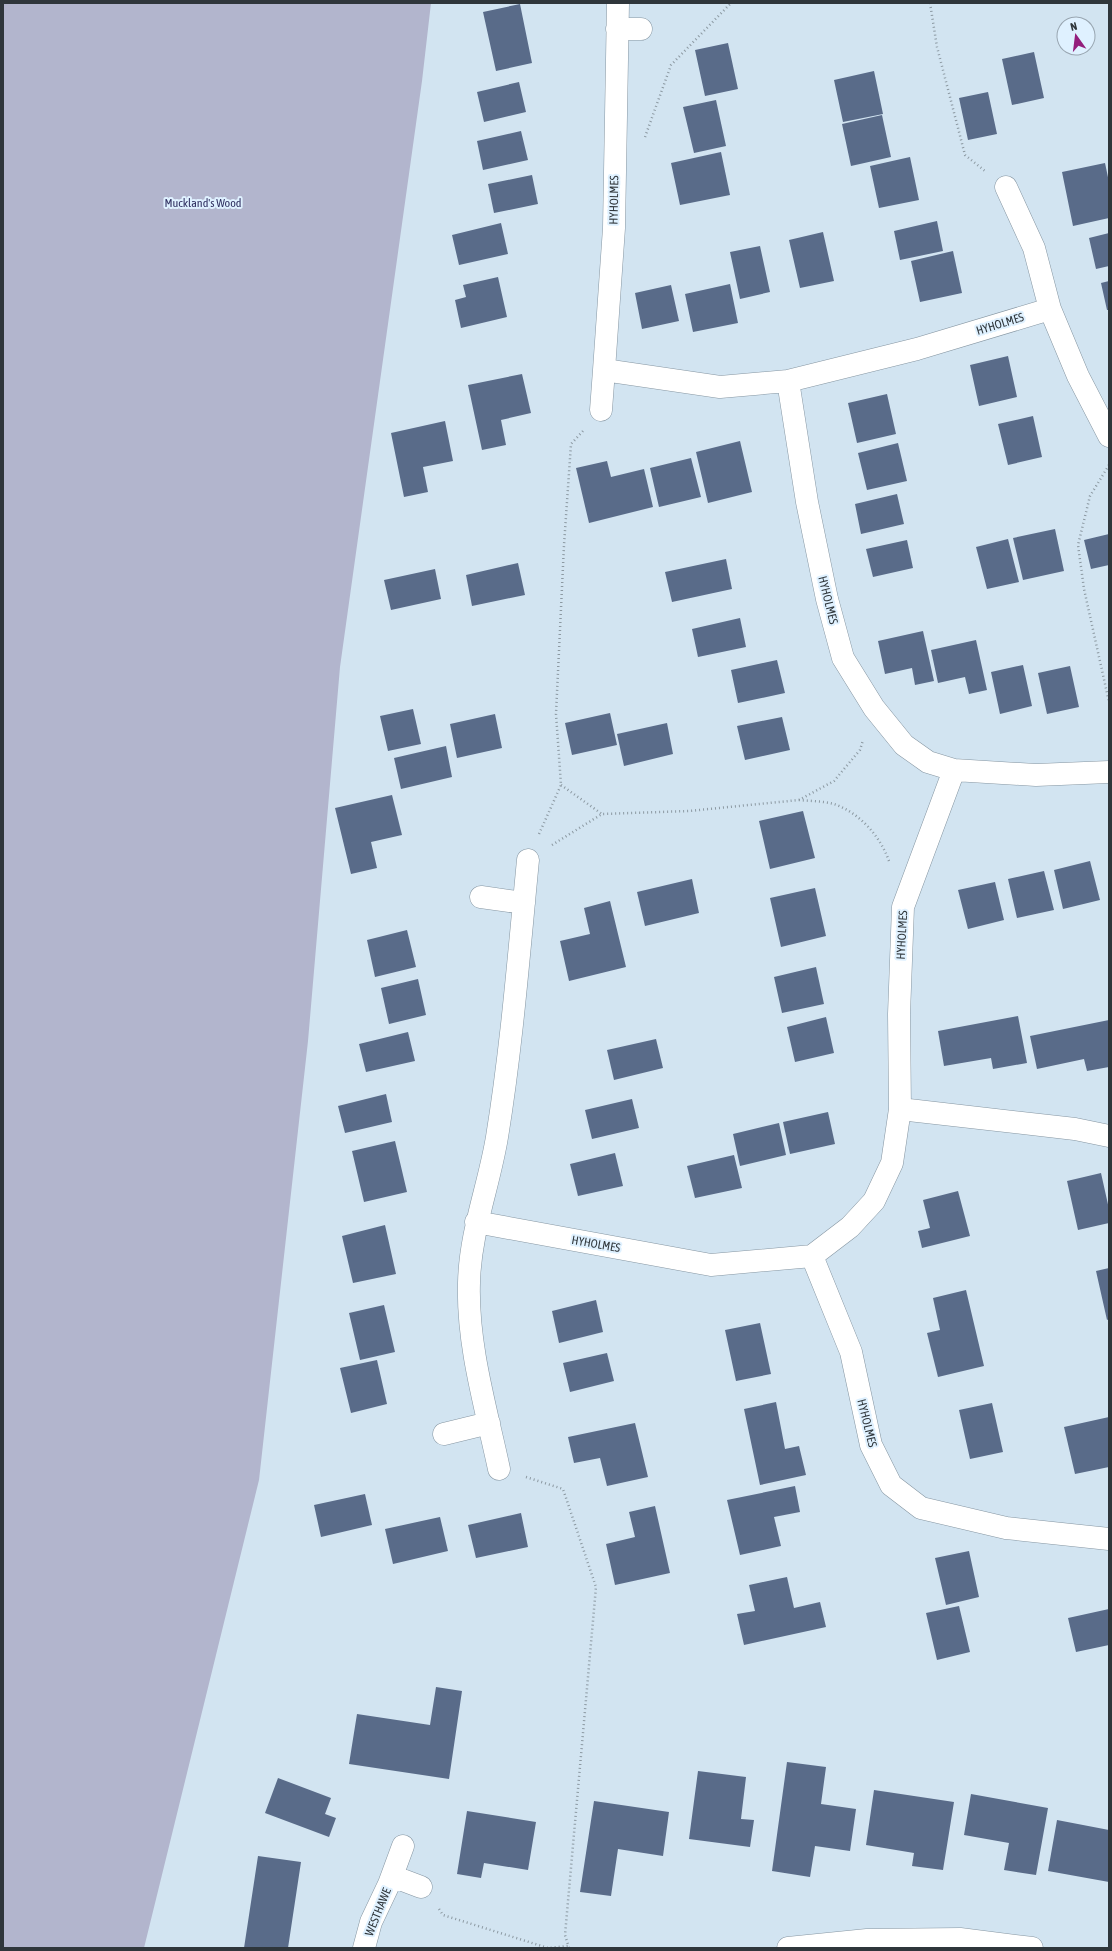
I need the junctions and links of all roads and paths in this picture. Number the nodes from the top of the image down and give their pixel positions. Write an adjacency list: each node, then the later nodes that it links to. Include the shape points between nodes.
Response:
1 (618, 3): 4 (street, HYHOLMES)
2 (731, 3): 6 (path, via 671,65)
3 (930, 3): 7 (path, via 936,47 965,155)
4 (618, 29): 5 (street); 9 (street, HYHOLMES, via 614,228)
5 (641, 29)
6 (645, 139)
7 (1006, 187): 8 (street, via 1034,248)
8 (1050, 309): 10 (street, HYHOLMES, via 917,349); 12 (street, via 1078,376)
9 (604, 370): 10 (street, HYHOLMES, via 720,387); 11 (street, HYHOLMES)
10 (788, 381): 15 (street, HYHOLMES, via 807,502 827,599 843,658)
11 (602, 410): 18 (path, via 571,444 556,714)
12 (1109, 436)
13 (1109, 465): 14 (path, via 1090,496 1078,545 1084,589)
14 (1109, 702)
15 (874, 708): 16 (street, HYHOLMES, via 904,745 928,762); 19 (path, via 860,750 834,782)
16 (954, 770): 17 (street, HYHOLMES, via 1036,775); 25 (street, HYHOLMES, via 903,907 899,1014)
17 (1109, 772)
18 (561, 785): 20 (path); 21 (path)
19 (799, 800): 20 (path, via 689,811); 22 (path, via 833,804 859,817 884,848)
20 (602, 814): 21 (path)
21 (528, 860): 24 (street)
22 (890, 863)
23 (481, 897): 24 (street)
24 (524, 903): 27 (street, via 511,1037 497,1139)
25 (900, 1109): 26 (street, via 1075,1129); 28 (street, HYHOLMES, via 892,1163 874,1201 850,1227)
26 (1109, 1136)
27 (476, 1222): 28 (street, HYHOLMES, via 711,1265); 29 (street, via 469,1282 471,1336)
28 (812, 1256): 32 (street, HYHOLMES, via 851,1352 871,1445 891,1485 921,1508 1006,1528)
29 (489, 1423): 30 (street); 31 (street)
30 (444, 1434)
31 (499, 1469): 36 (path, via 563,1489 596,1587 565,1935)
32 (1109, 1539)
33 (402, 1846): 34 (street, WESTHAWE)
34 (392, 1876): 35 (street, WESTHAWE); 37 (street, WESTHAWE, via 371,1922)
35 (421, 1887): 36 (path, via 444,1915 548,1948)
36 (568, 1947)
37 (364, 1948)
38 (788, 1948): 39 (street, via 867,1940 960,1939)
39 (1032, 1948)

